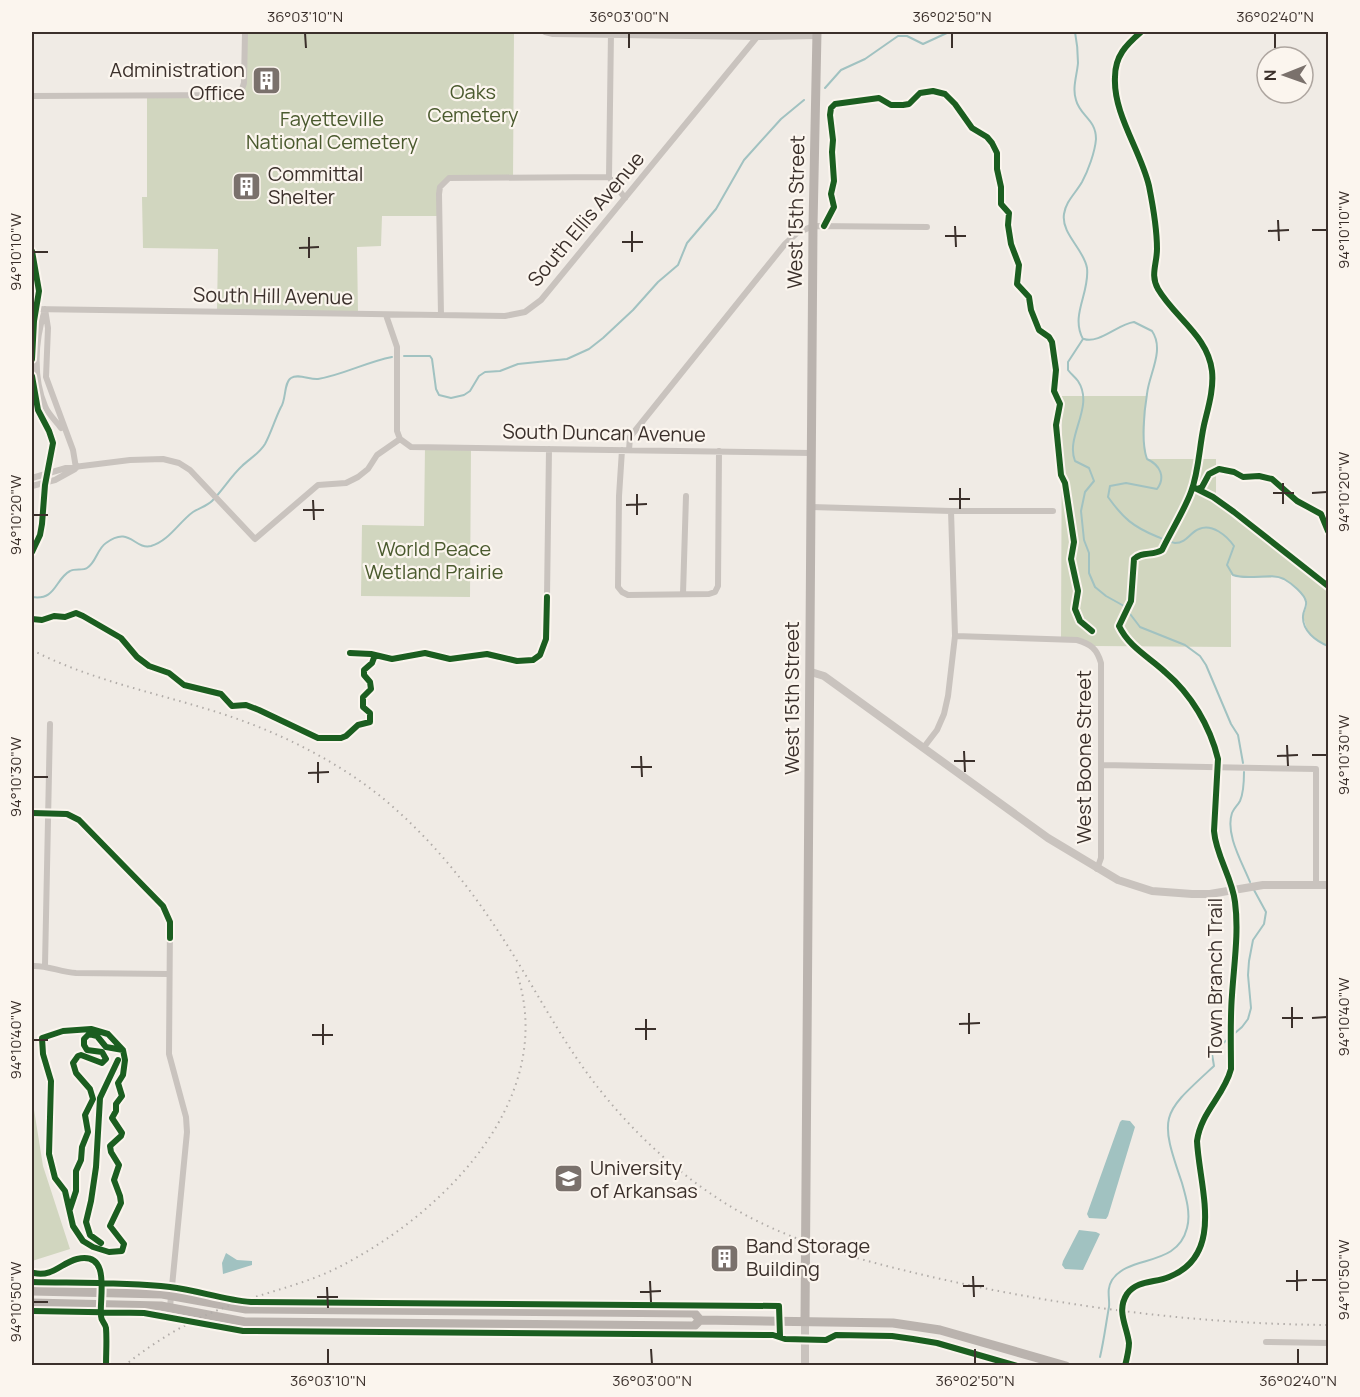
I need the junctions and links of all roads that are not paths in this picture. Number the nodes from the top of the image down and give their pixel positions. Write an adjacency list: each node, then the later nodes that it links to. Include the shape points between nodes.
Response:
1 (245, 32): 6 (street, via 244,83 238,93)
2 (545, 32): 3 (street)
3 (611, 33): 5 (street); 7 (street)
4 (817, 34): 5 (street); 9 (main road, West 15th Street)
5 (757, 38): 8 (street, South Ellis Avenue)
6 (32, 96)
7 (609, 177): 8 (street); 14 (street, via 454,177 444,182 440,194)
8 (625, 198): 14 (street, South Ellis Avenue, via 534,306 515,315)
9 (813, 226): 10 (street); 18 (street, via 785,244 630,437); 20 (main road, West 15th Street)
10 (927, 226)
11 (32, 309): 12 (street, South Hill Avenue)
12 (45, 309): 13 (street, South Hill Avenue); 15 (street, via 46,377); 15 (street, via 38,353 41,394 45,408)
13 (387, 315): 14 (street, South Ellis Avenue); 16 (street, via 397,347)
14 (441, 315)
15 (66, 433): 21 (street)
16 (400, 439): 17 (street, South Duncan Avenue, via 411,447); 21 (street, via 377,455 358,477 346,483 318,485 255,538 180,463 130,459)
17 (549, 449): 18 (street, South Duncan Avenue); 29 (street)
18 (625, 450): 19 (street, South Duncan Avenue); 28 (street, via 619,496 618,587 628,595)
19 (719, 451): 20 (street, South Duncan Avenue); 28 (street, via 718,586 709,594)
20 (811, 453): 25 (main road, West 15th Street)
21 (76, 468): 22 (street); 23 (street, via 55,480)
22 (32, 478)
23 (32, 486)
24 (686, 496): 28 (street)
25 (811, 507): 26 (street); 31 (main road, West 15th Street)
26 (951, 511): 27 (street); 30 (street)
27 (1053, 511)
28 (682, 594)
29 (547, 597)
30 (955, 636): 33 (street, via 944,714); 34 (street, West Boone Street, via 1077,640 1093,647 1101,663)
31 (811, 672): 33 (street, via 824,676); 48 (main road, West 15th Street)
32 (50, 724): 36 (street)
33 (924, 747): 37 (street)
34 (1102, 765): 37 (street, West Boone Street, via 1101,858); 38 (street, via 1316,769)
35 (32, 813): 36 (street)
36 (48, 813): 40 (street); 42 (street, via 67,814 79,820 164,906 170,922)
37 (1097, 869): 38 (street, via 1135,886 1173,894 1210,894 1263,885)
38 (1316, 885): 39 (street)
39 (1329, 885)
40 (45, 965): 41 (street); 42 (street, via 61,972)
41 (32, 966)
42 (169, 974): 44 (street, via 169,1054 187,1132)
43 (32, 1291): 44 (main road)
44 (171, 1296): 46 (street); 47 (main road, via 246,1310 694,1313)
45 (32, 1303): 46 (main road)
46 (170, 1307): 47 (main road, via 245,1322 694,1326)
47 (700, 1320): 48 (main road)
48 (805, 1321): 51 (street, West 15th Street); 52 (main road, via 893,1323 940,1330)
49 (1266, 1342): 50 (street)
50 (1329, 1343)
51 (805, 1365)
52 (1066, 1365)

